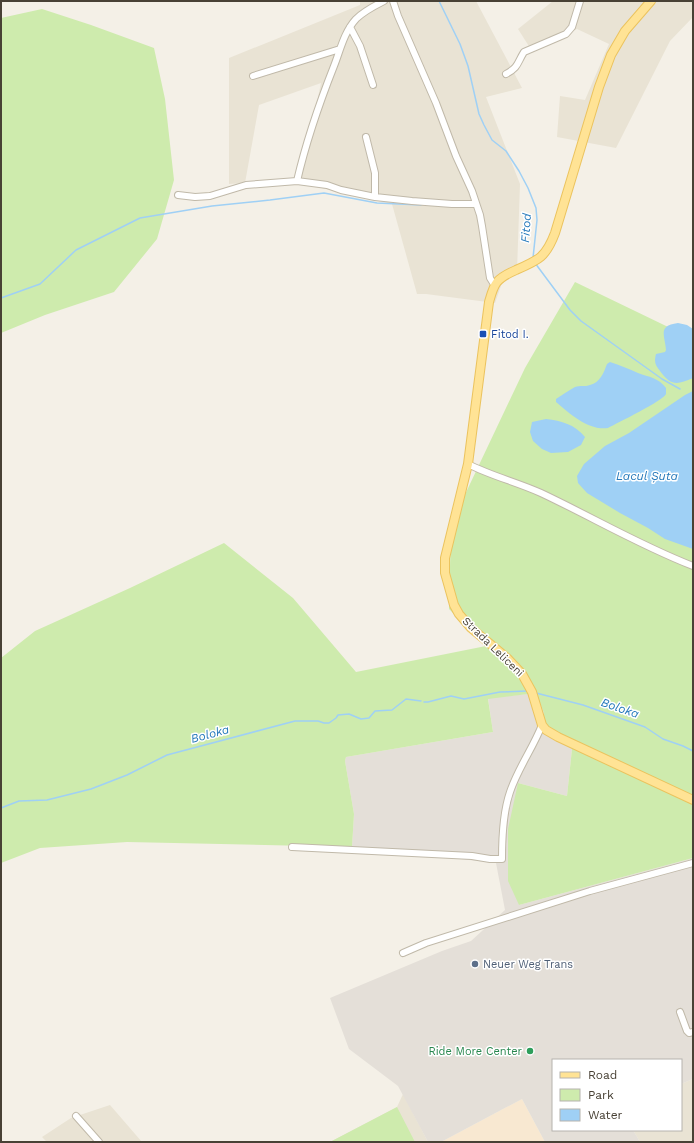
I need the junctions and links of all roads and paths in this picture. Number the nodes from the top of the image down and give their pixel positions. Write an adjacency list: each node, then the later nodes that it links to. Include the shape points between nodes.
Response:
1 (384, 1): 5 (street, via 361,15)
2 (393, 1): 14 (street)
3 (580, 1): 7 (street, via 572,27 566,34 524,52 514,70)
4 (651, 1): 15 (main road, via 625,31 611,55 551,243 544,255 535,262 508,274)
5 (350, 27): 6 (street); 9 (street, via 360,46)
6 (340, 48): 8 (street); 11 (street, via 310,130)
7 (506, 74)
8 (254, 76)
9 (373, 85)
10 (366, 137): 13 (street, via 375,173)
11 (296, 181): 12 (street, via 246,185 210,196); 13 (street, via 327,185)
12 (178, 195)
13 (375, 197): 14 (street)
14 (476, 204): 15 (street, via 490,278)
15 (494, 286): 16 (main road, Strada Leliceni, via 489,302)
16 (468, 464): 17 (street, via 524,485); 18 (main road, Strada Leliceni, via 444,565 454,605 461,618 522,674 532,692)
17 (693, 566)
18 (542, 725): 19 (main road, via 558,737); 20 (street, via 510,794 503,834 502,859)
19 (693, 800)
20 (292, 847)
21 (693, 863): 22 (street, via 582,893 426,943)
22 (403, 953)
23 (680, 1012): 24 (street, via 687,1030 689,1033)
24 (693, 1032)
25 (76, 1116): 26 (street)
26 (99, 1142)

